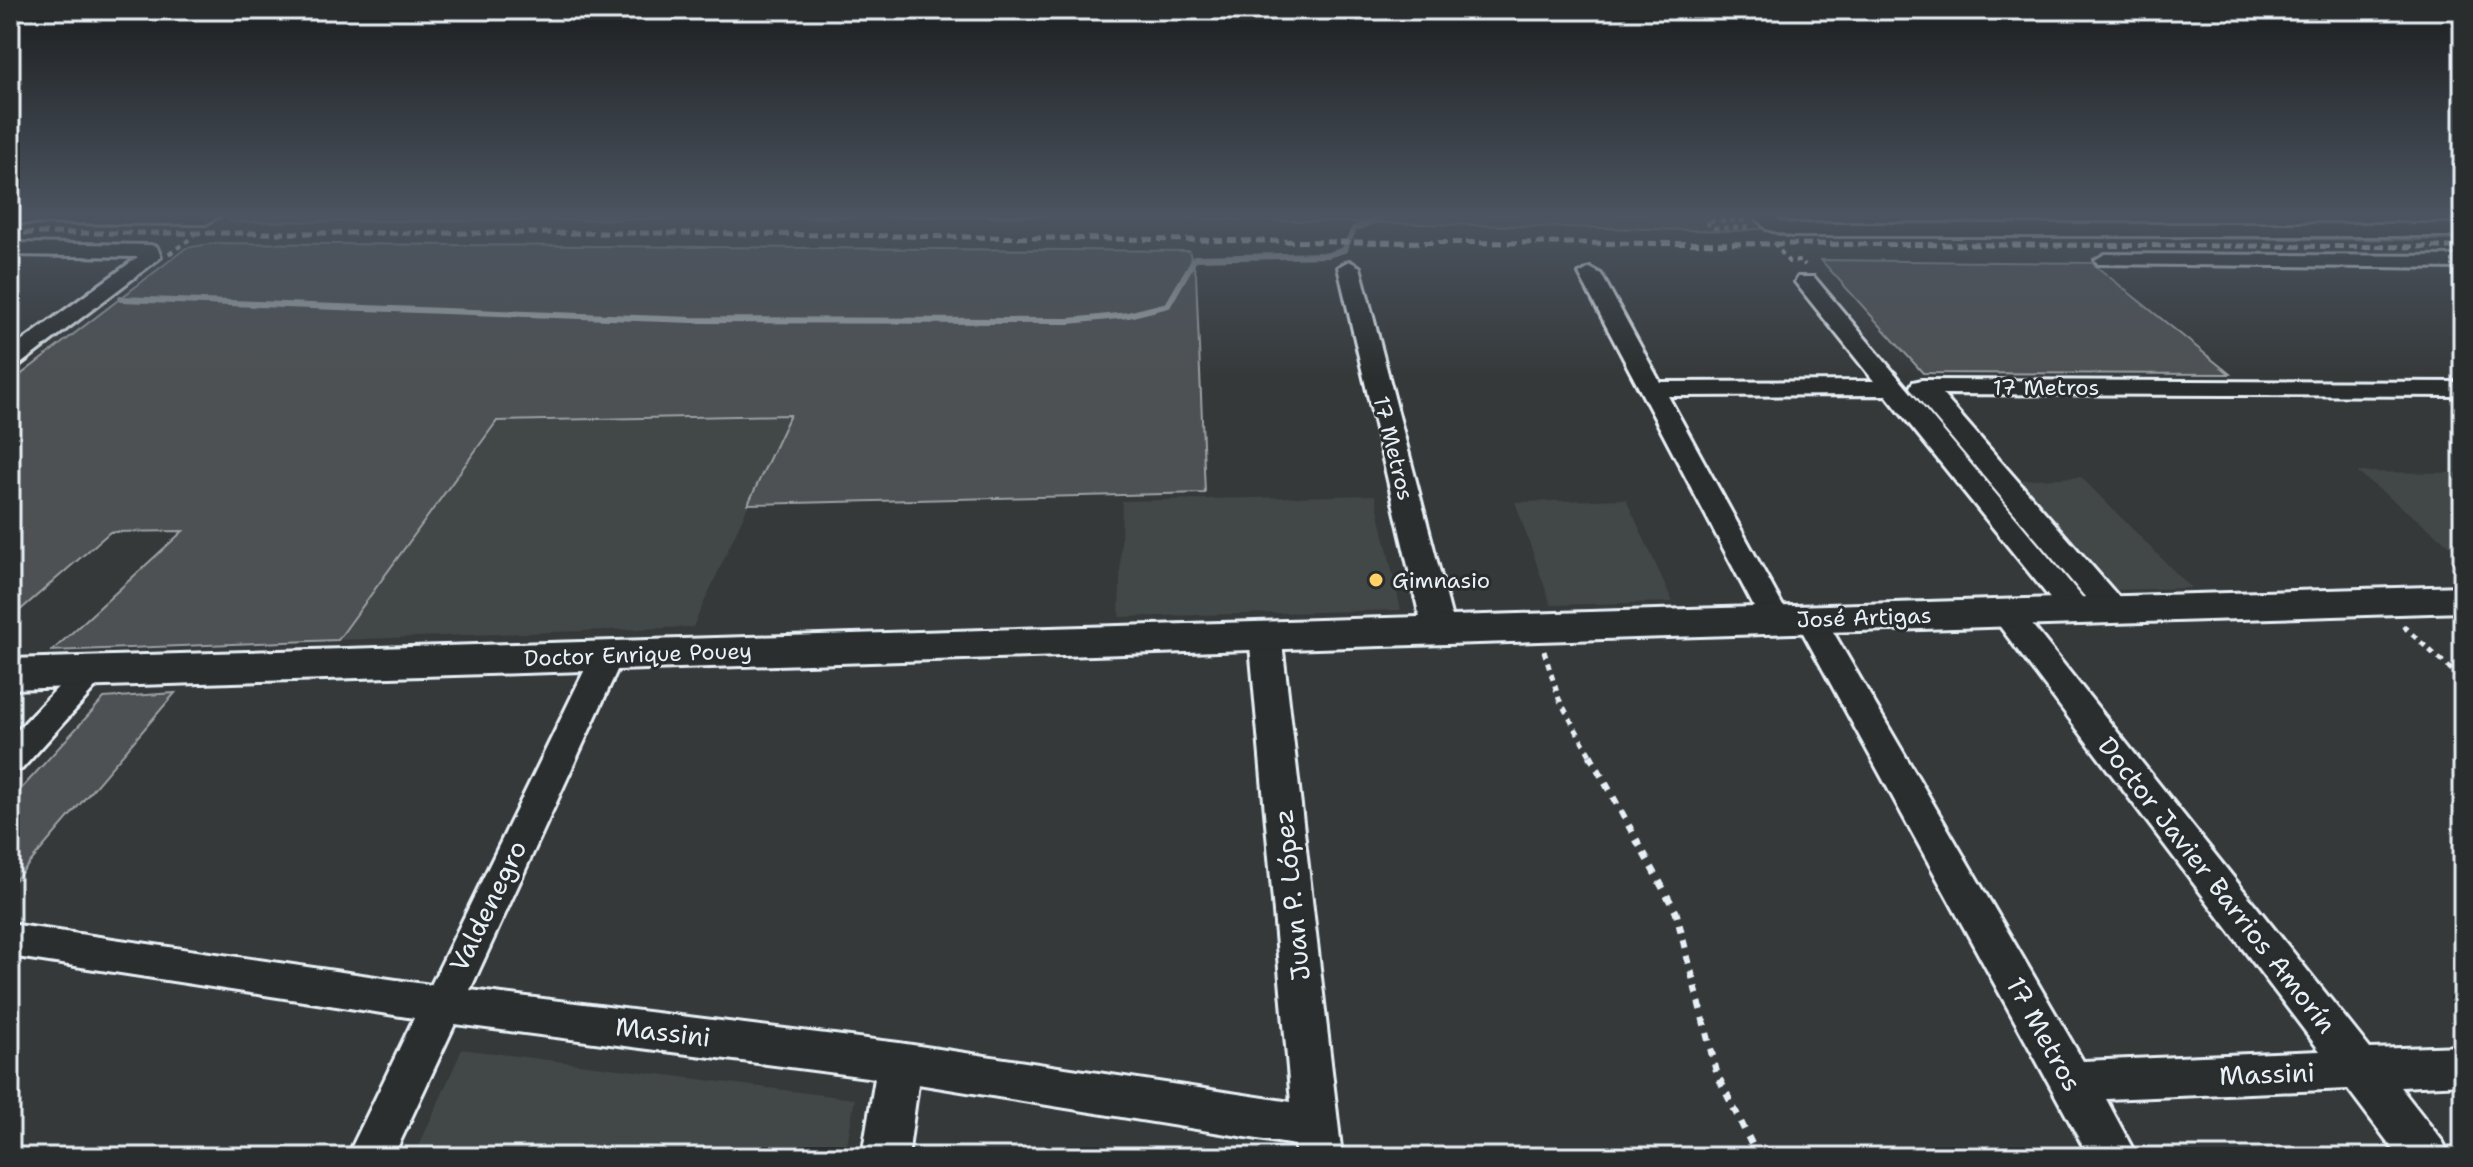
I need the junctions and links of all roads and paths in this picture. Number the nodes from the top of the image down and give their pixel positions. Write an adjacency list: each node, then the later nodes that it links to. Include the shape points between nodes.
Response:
1 (136, 269): 4 (street)
2 (143, 269): 4 (path)
3 (1350, 269): 17 (street, 17 Metros)
4 (130, 274): 7 (street)
5 (1590, 274): 9 (street, 17 Metros)
6 (1806, 282): 8 (street)
7 (10, 361)
8 (1892, 388): 9 (street); 13 (street)
9 (1652, 389): 15 (street, 17 Metros)
10 (2463, 389): 13 (street, 17 Metros, via 1922,387)
11 (2463, 599): 12 (street, José Artigas)
12 (2376, 602): 13 (street, José Artigas); 22 (path)
13 (2094, 610): 14 (street, José Artigas)
14 (2006, 613): 15 (street, José Artigas); 28 (street, Doctor Javier Barrios Amorín)
15 (1793, 619): 16 (street, José Artigas); 29 (street, 17 Metros)
16 (1537, 627): 17 (street, José Artigas); 33 (path, via 1559,699 1676,912 1717,1075)
17 (1439, 630): 18 (street, José Artigas)
18 (1265, 634): 19 (street, Doctor Enrique Pouey); 30 (street, Juan P. López)
19 (608, 655): 20 (street, Doctor Enrique Pouey); 25 (street, Valdenegro)
20 (91, 672): 21 (street, Doctor Enrique Pouey); 23 (street)
21 (10, 674)
22 (2463, 680)
23 (10, 760)
24 (10, 940): 25 (street, Massini)
25 (441, 1004): 26 (street, Massini); 31 (street, Valdenegro)
26 (899, 1062): 30 (street, Massini); 32 (street)
27 (2463, 1065): 28 (street, Massini)
28 (2361, 1071): 29 (street, Massini); 35 (street, Doctor Javier Barrios Amorín)
29 (2070, 1081): 34 (street, 17 Metros)
30 (1317, 1142)
31 (370, 1157)
32 (885, 1157)
33 (1758, 1157)
34 (2114, 1157)
35 (2427, 1157)

